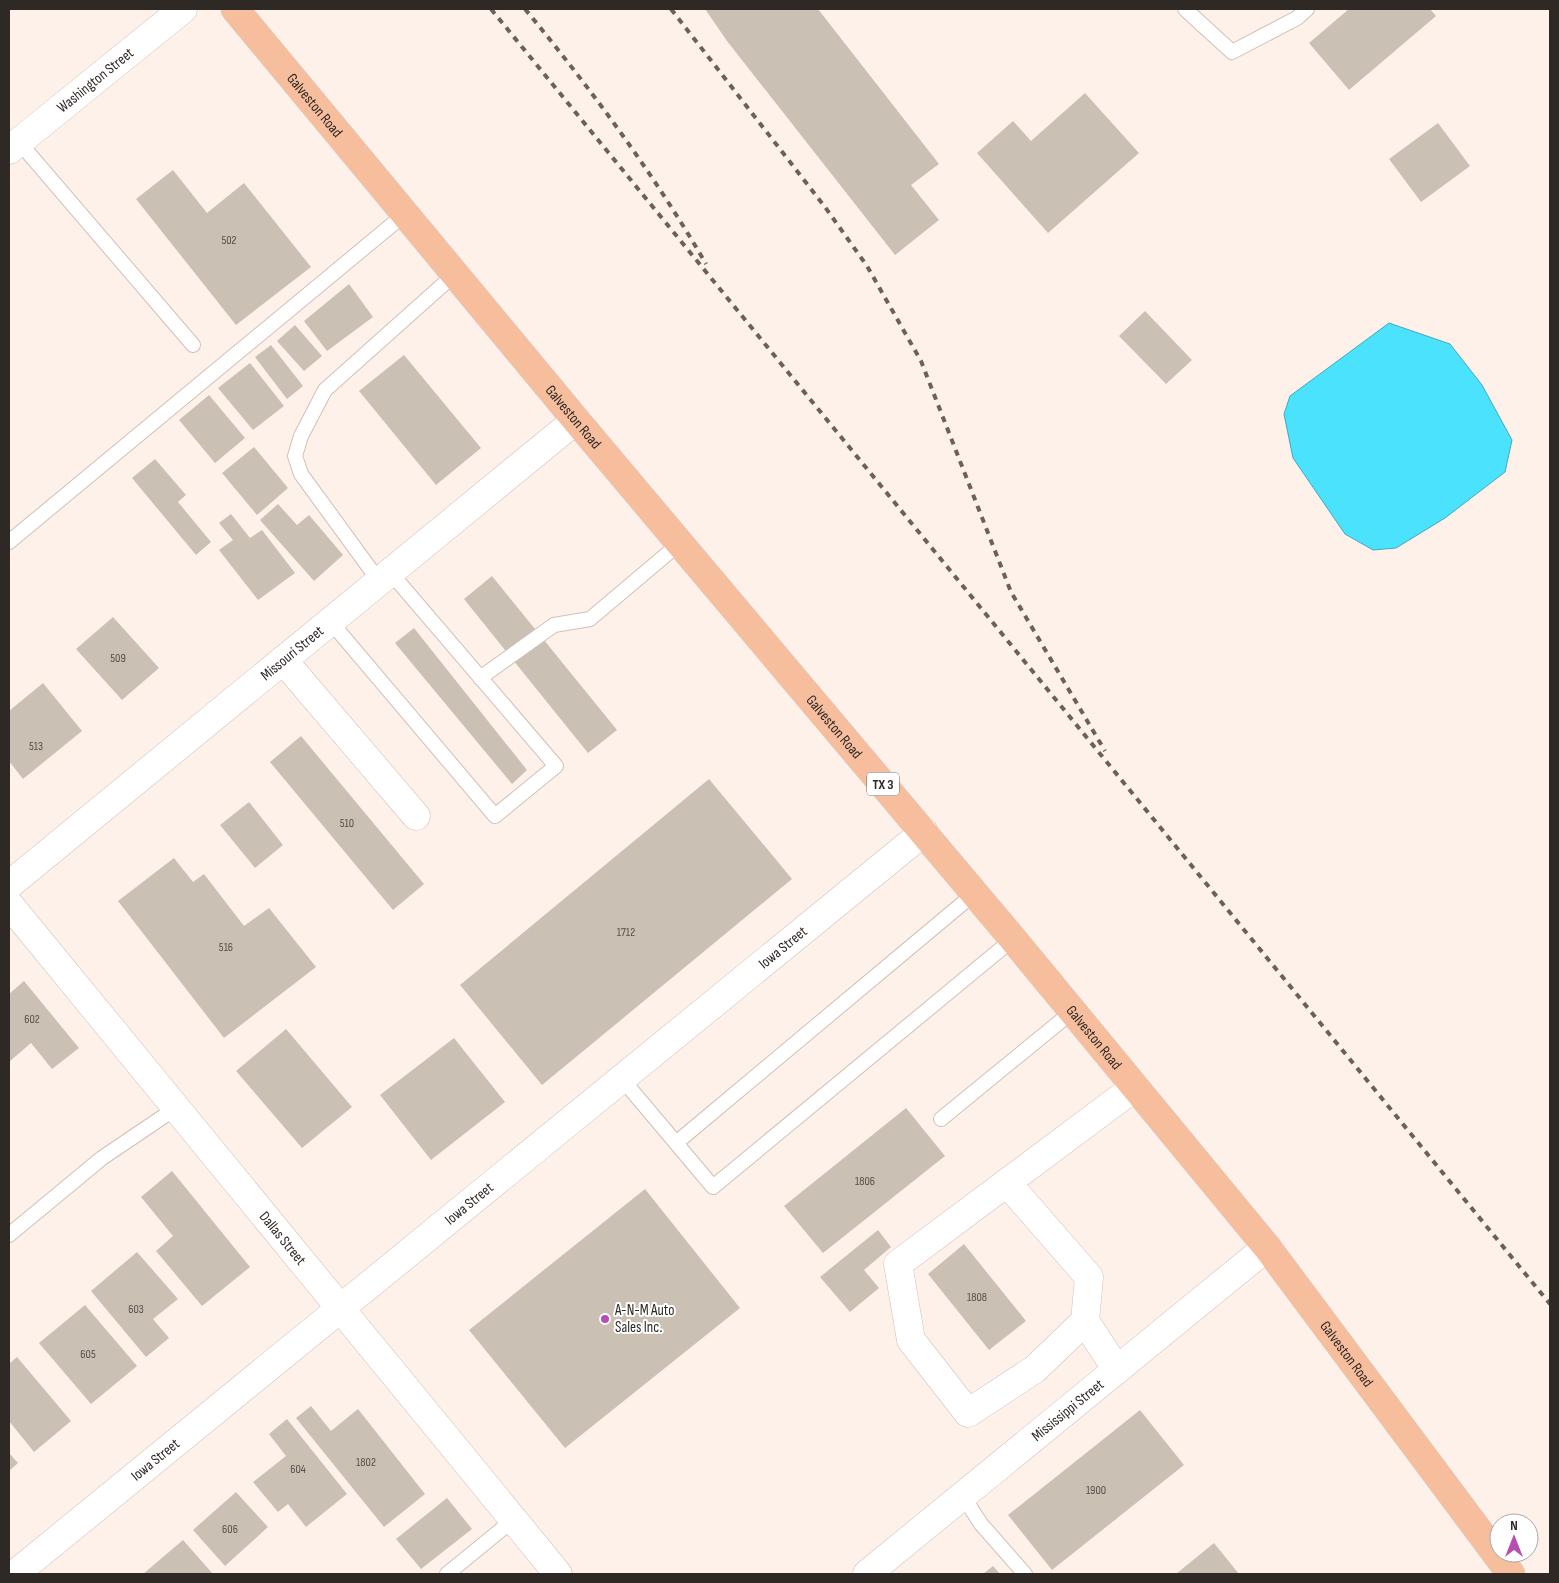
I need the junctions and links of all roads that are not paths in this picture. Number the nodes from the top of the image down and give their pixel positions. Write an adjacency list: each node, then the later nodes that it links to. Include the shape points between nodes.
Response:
1 (183, 9): 5 (street, Washington Street)
2 (235, 9): 6 (main road, Galveston Road / TX 3)
3 (1185, 9): 4 (lane, via 1232,52 1297,18)
4 (1307, 9)
5 (14, 146): 8 (lane)
6 (405, 214): 7 (main road, Galveston Road / TX 3); 10 (lane)
7 (455, 274): 9 (main road, Galveston Road / TX 3); 12 (lane, via 324,390 301,436 295,456 301,474)
8 (193, 345)
9 (576, 420): 11 (main road, Galveston Road / TX 3); 12 (street, Missouri Street)
10 (9, 542)
11 (680, 543): 15 (lane, via 590,619 554,625); 17 (main road, Galveston Road / TX 3)
12 (385, 577): 13 (street, Missouri Street); 15 (lane)
13 (330, 622): 14 (street, Missouri Street); 15 (lane, via 495,816 556,766)
14 (283, 660): 16 (street); 18 (street, Missouri Street)
15 (480, 678)
16 (416, 816)
17 (924, 832): 19 (main road, Galveston Road / TX 3); 23 (street, Iowa Street)
18 (9, 885)
19 (975, 893): 21 (main road, Galveston Road / TX 3); 27 (lane)
20 (9, 904): 25 (street, Dallas Street)
21 (1013, 939): 22 (main road, Galveston Road / TX 3); 27 (lane, via 713,1187)
22 (1073, 1011): 24 (main road, Galveston Road / TX 3); 26 (lane)
23 (622, 1079): 27 (lane); 31 (street, Iowa Street)
24 (1135, 1087): 28 (street); 30 (main road, Galveston Road / TX 3)
25 (176, 1108): 29 (lane, via 102,1158); 31 (street, Dallas Street)
26 (941, 1119)
27 (676, 1143)
28 (1008, 1184): 32 (street, via 1088,1277); 32 (street, via 898,1264 911,1340 968,1413 1035,1369)
29 (9, 1235)
30 (1267, 1247): 33 (street, Mississippi Street); 41 (main road, Galveston Road / TX 3)
31 (340, 1309): 35 (street, Dallas Street); 36 (street, Iowa Street)
32 (1085, 1320): 33 (street)
33 (1117, 1370): 34 (street, Mississippi Street)
34 (963, 1496): 39 (street, Mississippi Street); 40 (lane, via 982,1524)
35 (513, 1520): 37 (lane); 38 (street, Dallas Street)
36 (15, 1574)
37 (447, 1574)
38 (558, 1574)
39 (867, 1574)
40 (1025, 1574)
41 (1511, 1574)

